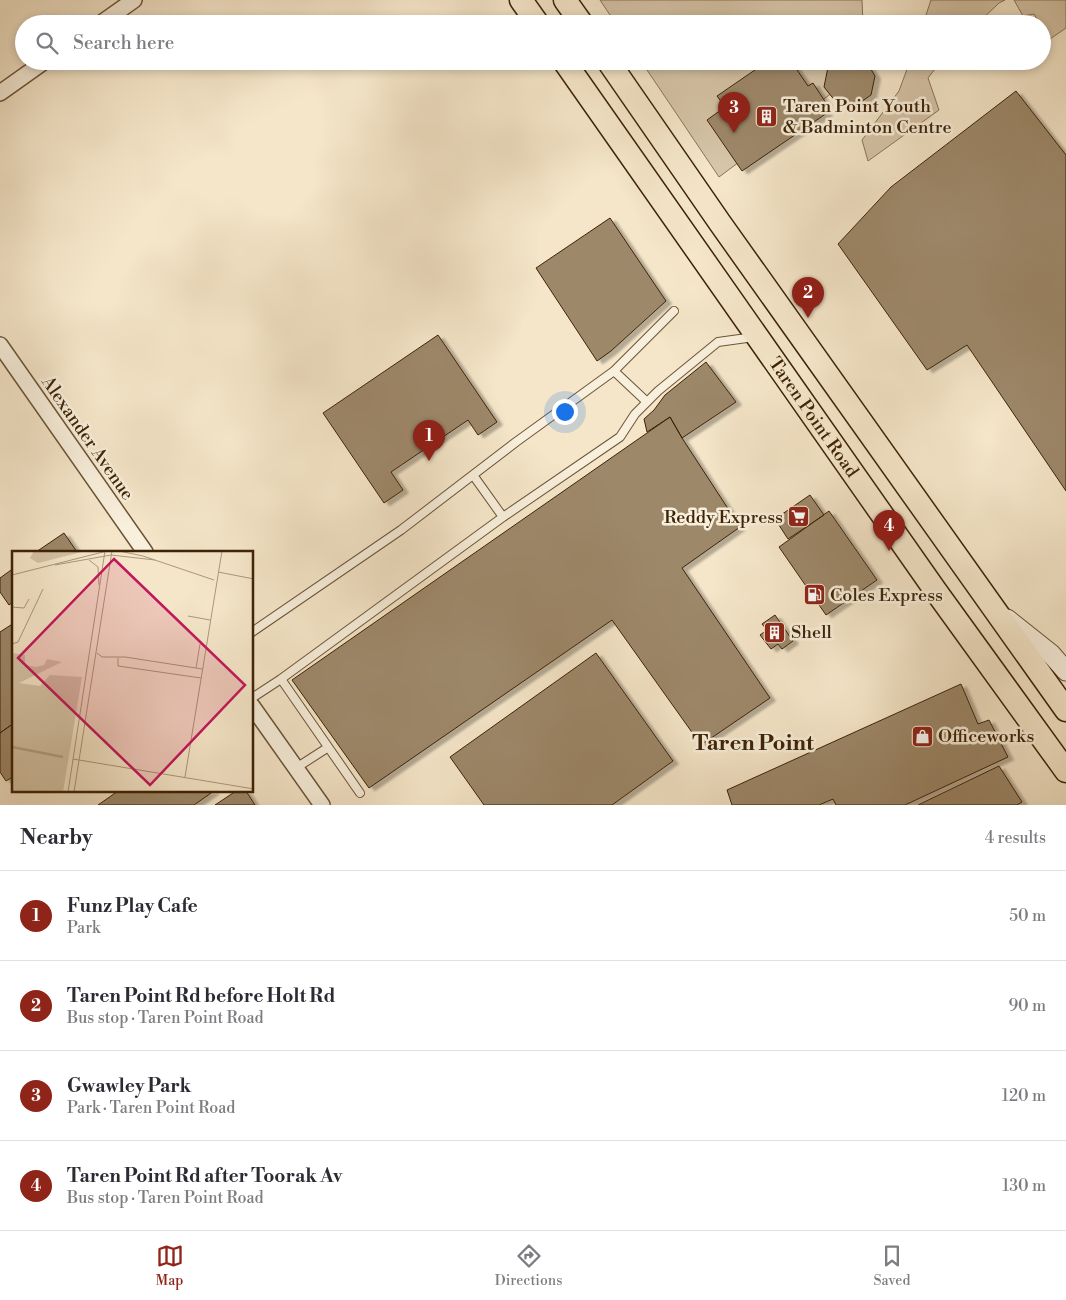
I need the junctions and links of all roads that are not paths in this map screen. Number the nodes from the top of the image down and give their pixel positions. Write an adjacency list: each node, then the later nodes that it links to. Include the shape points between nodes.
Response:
1 (134, 0): 4 (street)
2 (521, 0): 5 (main road)
3 (565, 0): 6 (main road)
4 (113, 15)
5 (532, 15)
6 (576, 15)
7 (32, 70): 10 (street)
8 (570, 70): 12 (main road, Taren Point Road)
9 (614, 70): 19 (main road, Taren Point Road)
10 (0, 93)
11 (674, 311): 14 (lane)
12 (756, 337): 15 (lane, via 718,342); 28 (main road, Taren Point Road)
13 (0, 345): 18 (street, Alexander Avenue)
14 (614, 371): 15 (lane); 16 (lane)
15 (647, 402): 17 (lane, via 620,437)
16 (473, 475): 17 (lane); 20 (lane, via 401,530)
17 (503, 517): 22 (lane)
18 (144, 551)
19 (996, 610): 21 (street, via 1051,654); 25 (main road, Taren Point Road)
20 (254, 631)
21 (1066, 671)
22 (281, 679): 23 (lane); 26 (lane)
23 (254, 697)
24 (254, 709): 27 (street)
25 (1066, 710)
26 (327, 748): 27 (lane); 29 (lane)
27 (296, 768): 30 (street)
28 (1066, 771)
29 (360, 793)
30 (322, 805)

